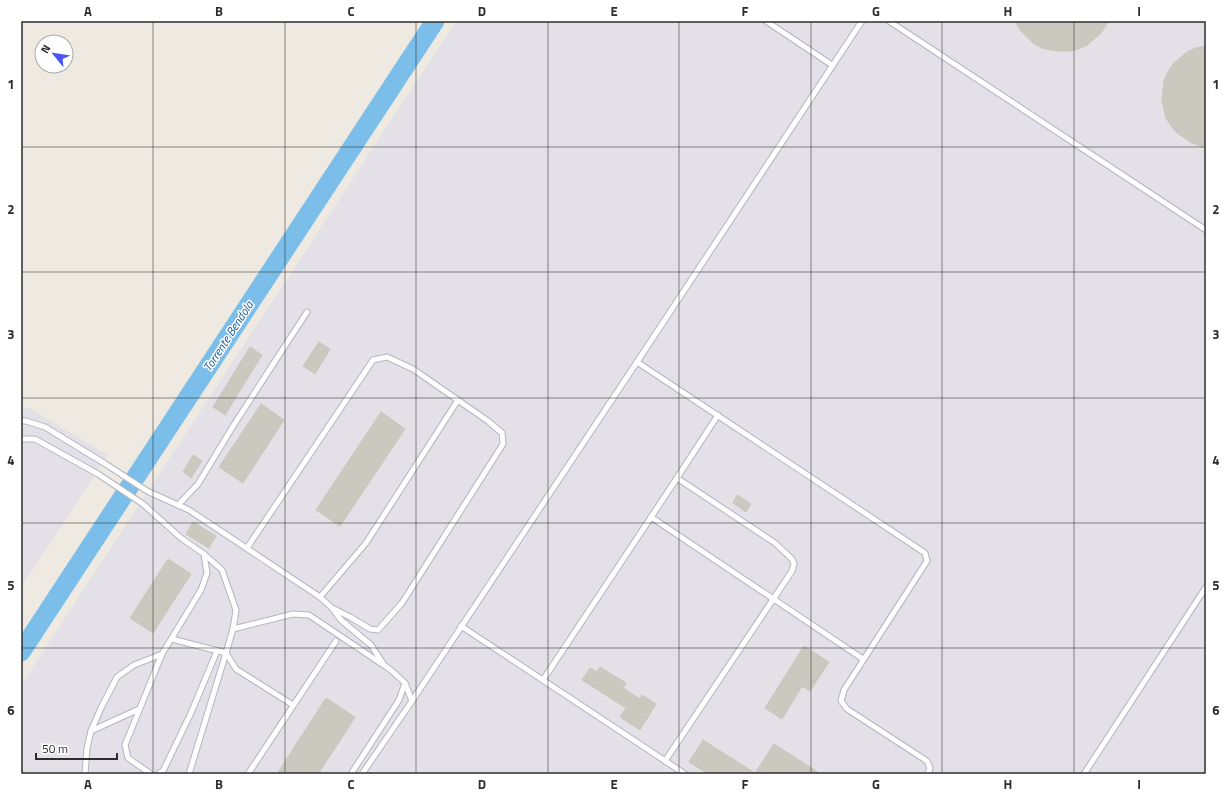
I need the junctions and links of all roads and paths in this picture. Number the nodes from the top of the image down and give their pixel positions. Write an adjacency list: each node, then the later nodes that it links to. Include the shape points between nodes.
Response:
1 (766, 21): 4 (lane)
2 (862, 21): 4 (lane)
3 (889, 21): 5 (lane)
4 (832, 65): 7 (lane)
5 (1206, 230)
6 (307, 312): 13 (lane, via 198,484)
7 (637, 362): 9 (lane); 21 (lane)
8 (458, 400): 15 (lane, via 413,369 387,357 373,360); 18 (lane, via 366,543); 20 (lane, via 502,433 503,444 402,603 378,630 370,629)
9 (718, 415): 12 (lane); 28 (lane, via 925,553 927,561)
10 (21, 421): 13 (lane, via 26,420 45,427 147,491)
11 (21, 438): 16 (lane, via 35,439 98,474 143,504 181,538)
12 (677, 478): 14 (lane); 19 (lane, via 775,543 792,559 792,571)
13 (178, 505): 15 (lane)
14 (651, 517): 19 (lane); 30 (lane)
15 (247, 548): 18 (lane)
16 (204, 554): 22 (lane, via 222,570 236,610); 23 (lane, via 207,573 201,590)
17 (1206, 587): 46 (lane)
18 (320, 597): 20 (lane)
19 (773, 600): 28 (lane); 36 (lane)
20 (332, 608): 29 (lane, via 341,620 371,645)
21 (461, 626): 30 (lane); 32 (lane)
22 (234, 629): 26 (lane); 29 (lane, via 293,614 309,615)
23 (172, 639): 25 (lane); 27 (lane)
24 (336, 641): 33 (lane)
25 (217, 651): 26 (lane); 39 (lane, via 164,771)
26 (226, 653): 33 (lane, via 236,669); 40 (lane)
27 (162, 654): 34 (lane); 35 (lane, via 134,665 117,678)
28 (863, 659): 45 (lane, via 844,690 841,701 847,709 928,761)
29 (384, 665): 31 (lane)
30 (543, 680): 36 (lane)
31 (405, 683): 32 (lane); 42 (lane, via 399,700)
32 (412, 700): 43 (lane)
33 (294, 705): 41 (lane)
34 (139, 709): 35 (lane); 38 (lane, via 125,745 128,758)
35 (91, 731): 37 (lane)
36 (665, 761): 44 (lane)
37 (85, 774)
38 (151, 774)
39 (158, 774)
40 (189, 774)
41 (248, 774)
42 (351, 774)
43 (362, 774)
44 (685, 774)
45 (928, 774)
46 (1084, 774)

